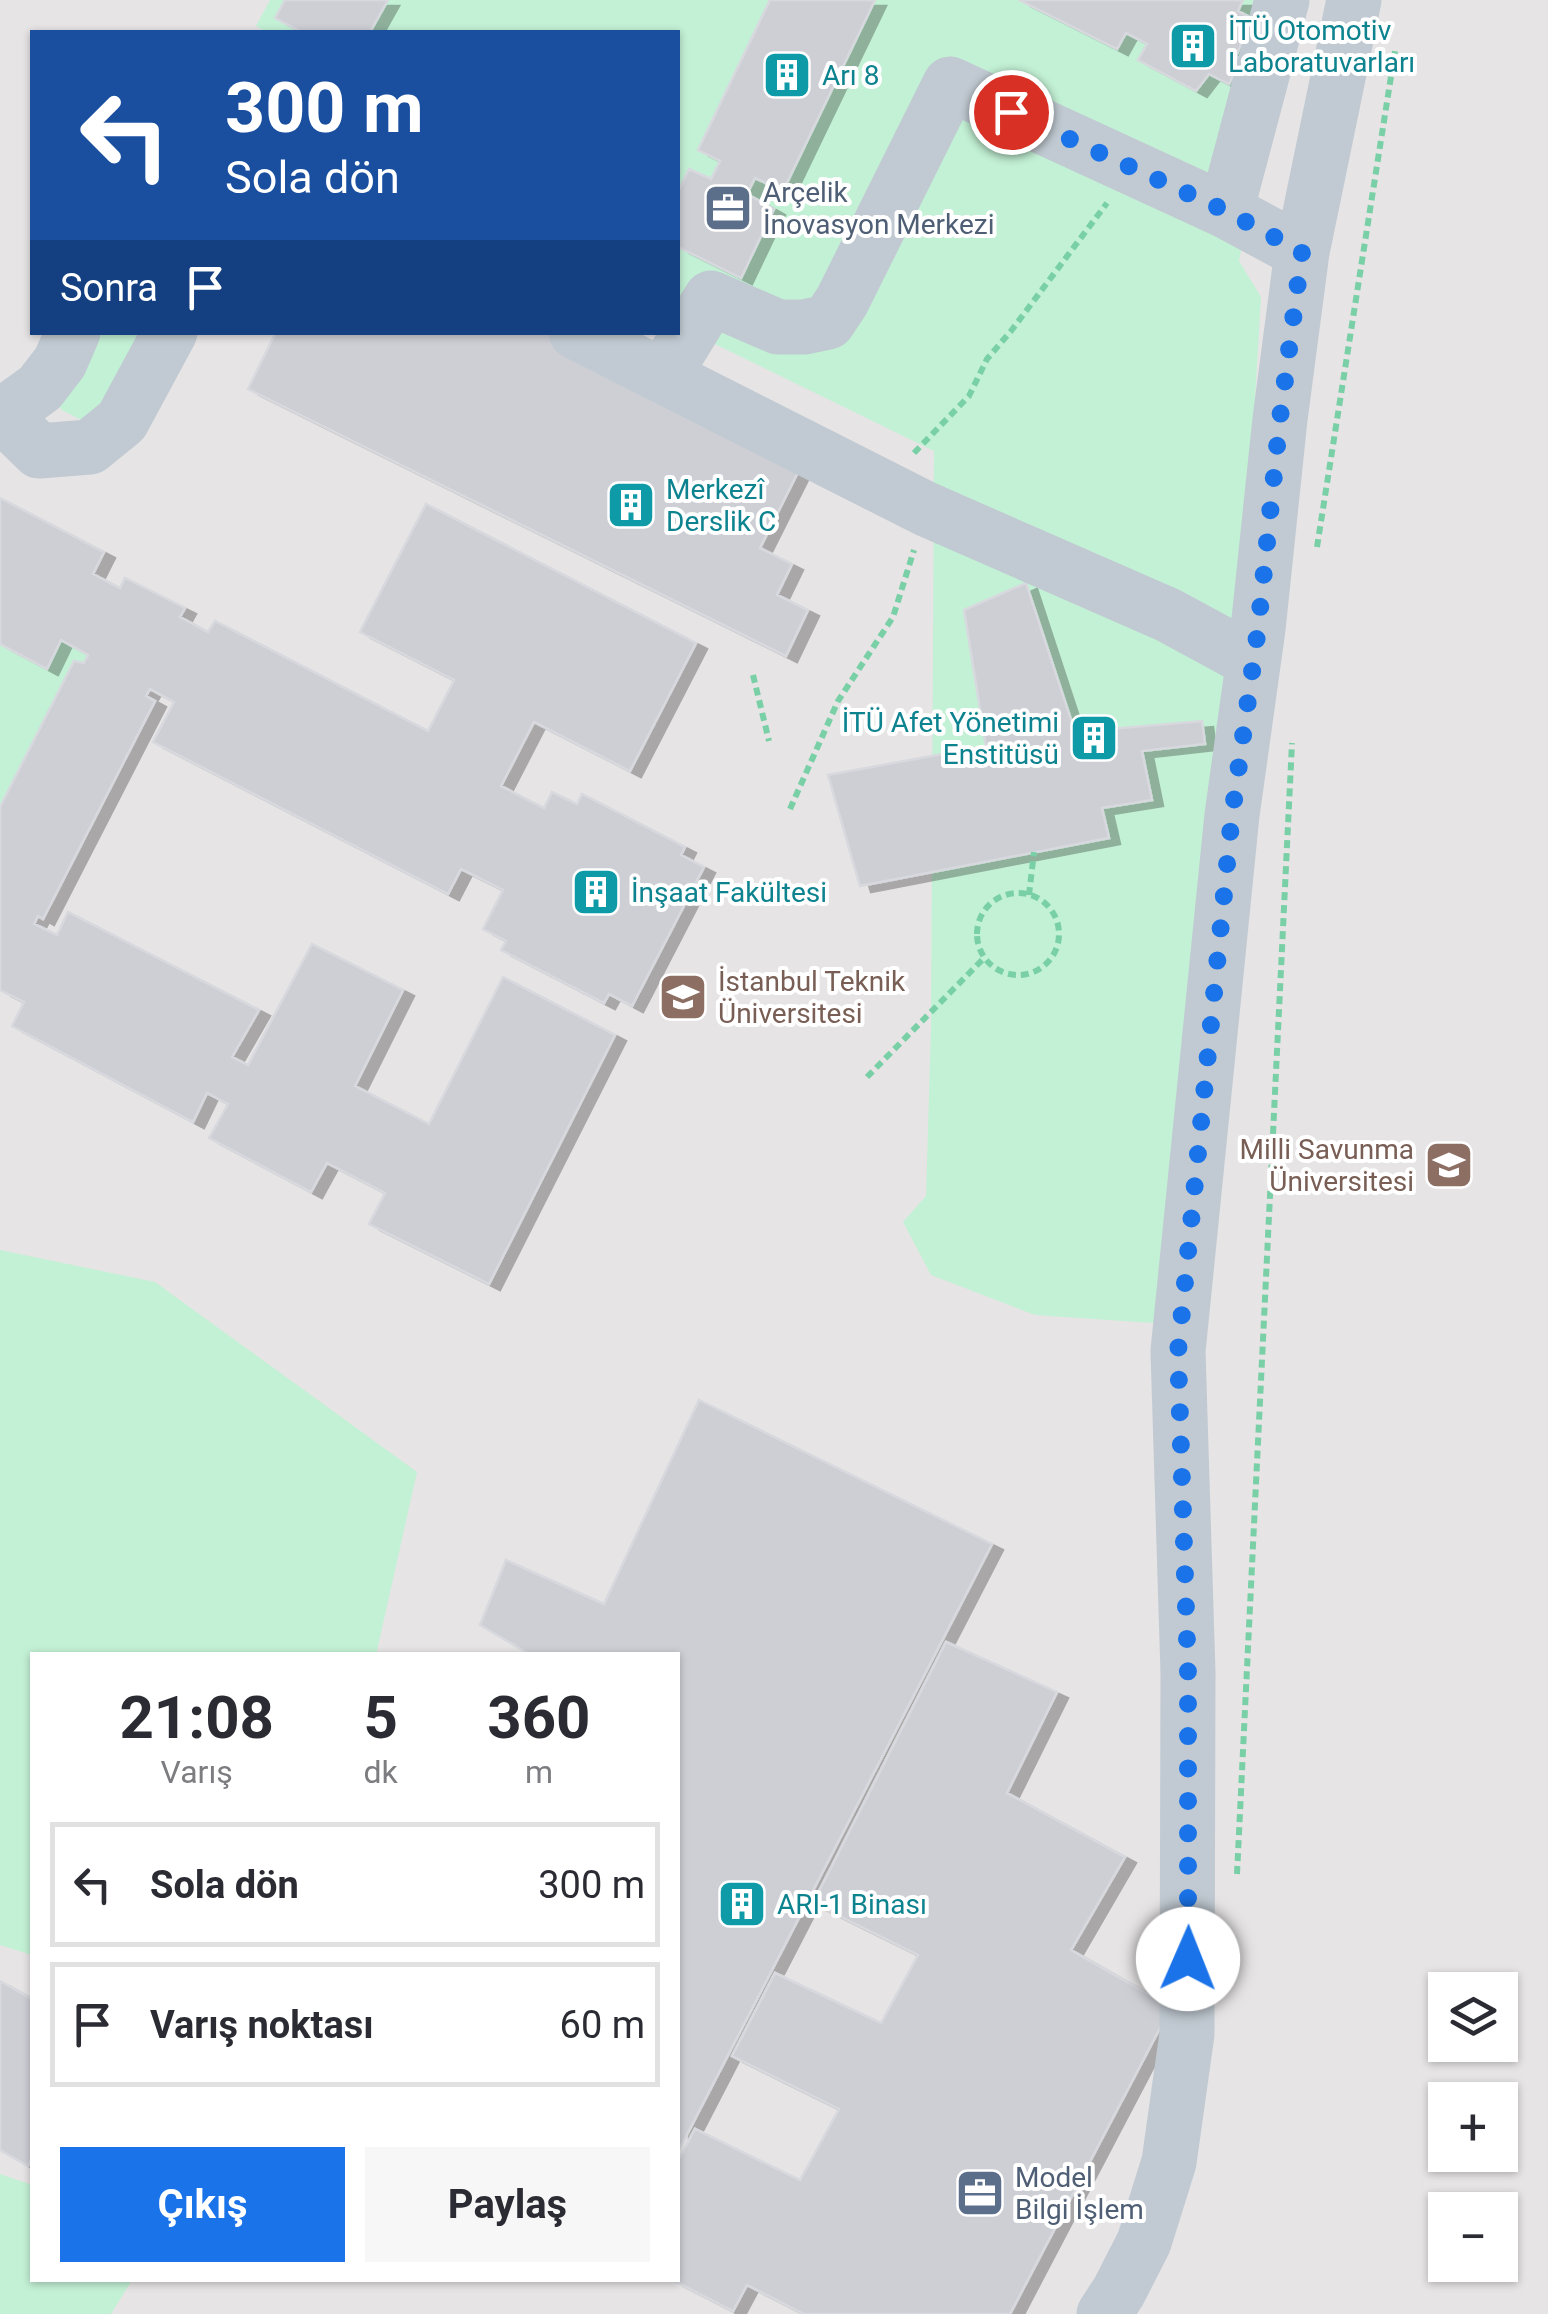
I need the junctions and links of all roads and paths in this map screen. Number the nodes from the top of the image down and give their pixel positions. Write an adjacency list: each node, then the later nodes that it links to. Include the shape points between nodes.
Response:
1 (1282, 0): 5 (street)
2 (1354, 0): 6 (street)
3 (1397, 38): 13 (path)
4 (1132, 167): 5 (street); 10 (street, via 950,84 828,322 778,327 711,298); 12 (path, via 988,359)
5 (1226, 211): 6 (street)
6 (1302, 252): 14 (street)
7 (72, 335): 11 (street, via 40,388)
8 (168, 335): 11 (street, via 122,421 90,447 39,451)
9 (582, 335): 10 (street)
10 (663, 376): 12 (street)
11 (2, 413)
12 (904, 498): 14 (street, via 1168,615); 18 (path, via 893,617 838,701)
13 (1316, 554)
14 (1253, 661): 24 (street, via 1178,1352 1188,1692 1187,2034 1169,2162 1144,2242)
15 (753, 676): 17 (path)
16 (1293, 729): 23 (path)
17 (769, 741)
18 (790, 810)
19 (1034, 852): 20 (path)
20 (1029, 894): 21 (path, via 1002,896 983,914 978,940); 21 (path, via 1058,922 1050,961 1013,975)
21 (985, 957): 22 (path)
22 (866, 1077)
23 (1237, 1887)
24 (1104, 2314)

